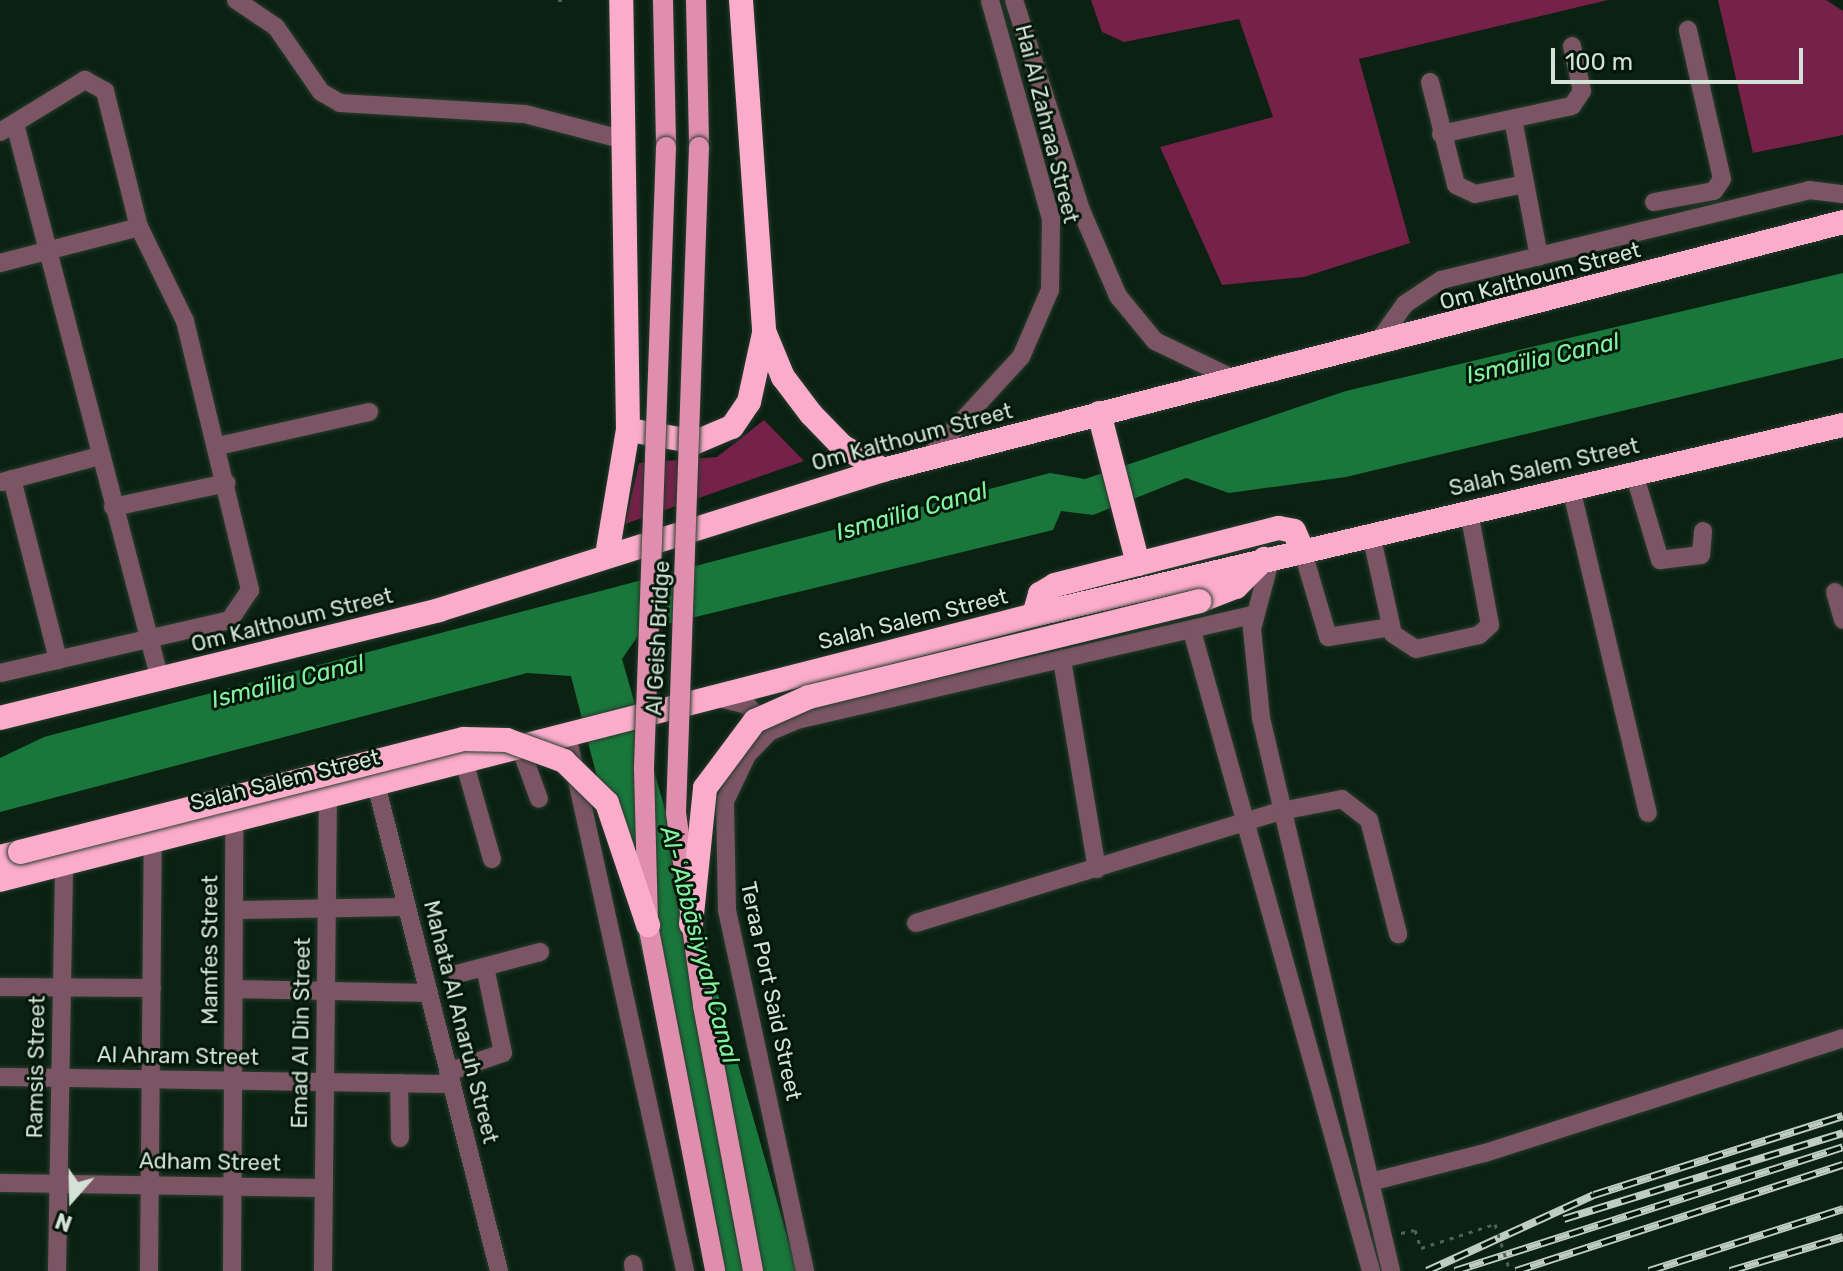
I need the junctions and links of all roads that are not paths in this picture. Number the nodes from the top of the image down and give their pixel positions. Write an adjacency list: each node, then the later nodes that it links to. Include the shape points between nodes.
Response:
1 (236, 0): 14 (street, via 276,27 321,92 340,103 525,114)
2 (621, 0): 14 (highway)
3 (663, 0): 85 (main road, Al Geish Bridge, bridge, via 666,147 644,769)
4 (696, 0): 84 (main road, Al Geish Bridge, bridge, via 699,147 676,764)
5 (741, 0): 27 (highway)
6 (990, 0): 21 (street, Hai Al Zahraa Street)
7 (1014, 0): 19 (street, Hai Al Zahraa Street)
8 (1688, 30): 16 (street)
9 (1572, 46): 11 (street, via 1579,98)
10 (1430, 82): 13 (street)
11 (1513, 119): 13 (street); 15 (street)
12 (8, 128): 23 (street, via 85,80 96,81 105,91); 24 (street)
13 (1441, 134): 15 (street, via 1461,190)
14 (621, 139): 33 (highway)
15 (1525, 184): 25 (street)
16 (1718, 188): 18 (street); 20 (street)
17 (1843, 194): 20 (street, via 1809,190)
18 (1654, 202)
19 (1081, 210): 21 (street); 29 (street, Hai Al Zahraa Street, via 1135,320 1179,358)
20 (1722, 212): 25 (street)
21 (1051, 219): 36 (street, Hai Al Zahraa Street, via 1050,290 1034,337)
22 (1843, 222): 28 (highway, Om Kalthoum Street)
23 (139, 227): 24 (street); 34 (street, via 185,321)
24 (45, 252): 26 (street); 35 (street)
25 (1539, 257): 28 (street, via 1421,291)
26 (0, 263)
27 (764, 331): 33 (highway, via 749,402 732,427 696,442); 37 (highway, via 783,377 811,414 842,446)
28 (1375, 346): 29 (highway, Om Kalthoum Street)
29 (1234, 379): 31 (highway, Om Kalthoum Street)
30 (369, 412): 34 (street)
31 (1099, 413): 36 (highway, Om Kalthoum Street); 47 (highway)
32 (1843, 425): 38 (highway, Salah Salem Street)
33 (628, 429): 48 (highway)
34 (218, 446): 40 (street)
35 (100, 456): 39 (street); 42 (street)
36 (928, 458): 37 (highway, Om Kalthoum Street)
37 (883, 470): 48 (highway, Om Kalthoum Street)
38 (1634, 473): 41 (highway, Salah Salem Street); 44 (street, via 1660,560 1701,555)
39 (6, 481): 57 (street)
40 (227, 483): 42 (street); 56 (street, via 250,590 245,607 230,620)
41 (1571, 488): 43 (highway, Salah Salem Street); 71 (street)
42 (113, 507): 56 (street)
43 (1469, 512): 45 (highway, Salah Salem Street); 54 (street, via 1490,625 1479,635 1416,649 1402,645)
44 (1703, 531)
45 (1371, 534): 46 (highway, Salah Salem Street); 54 (street)
46 (1302, 549): 47 (highway, via 1284,527); 49 (highway, Salah Salem Street); 54 (street, via 1328,637)
47 (1136, 553): 51 (highway, via 1049,587)
48 (607, 555): 60 (highway, Om Kalthoum Street, via 439,610)
49 (1268, 558): 51 (highway, Salah Salem Street); 52 (street); 84 (highway, bridge, via 1236,587 1199,601 809,697 755,721 705,788)
50 (1835, 592): 53 (street)
51 (1034, 615): 61 (highway, Salah Salem Street)
52 (1253, 615): 55 (street); 70 (street, via 1255,683)
53 (1843, 620)
54 (1391, 627)
55 (1192, 631): 58 (street); 73 (street)
56 (148, 640): 57 (street); 60 (street)
57 (58, 660): 59 (street)
58 (1062, 660): 63 (street); 78 (street)
59 (0, 673)
60 (160, 680): 62 (highway, Om Kalthoum Street)
61 (711, 698): 63 (street, via 747,705); 64 (highway, Salah Salem Street)
62 (0, 718)
63 (769, 732): 121 (street, Teraa Port Said Street, via 733,779 721,858)
64 (567, 735): 65 (highway, Salah Salem Street); 118 (street)
65 (520, 747): 66 (highway, Salah Salem Street); 69 (street)
66 (464, 761): 67 (highway, Salah Salem Street); 76 (street)
67 (376, 784): 68 (highway, Salah Salem Street); 80 (street, Mahata Al Anaruh Street)
68 (328, 796): 72 (highway, Salah Salem Street); 81 (street, Emad Al Din Street)
69 (539, 799)
70 (1281, 811): 73 (street); 86 (street, via 1342,799 1363,809); 104 (street)
71 (1648, 813)
72 (234, 820): 74 (highway, Salah Salem Street); 82 (street, Mamfes Street)
73 (1250, 821): 78 (street); 105 (street)
74 (153, 841): 77 (highway, Salah Salem Street); 92 (street)
75 (10, 854): 85 (highway, bridge, via 464,739 507,740 564,761 607,803)
76 (492, 859)
77 (64, 864): 79 (highway, Salah Salem Street); 91 (street, Ramsis Street)
78 (1097, 869): 83 (street)
79 (0, 880)
80 (407, 907): 81 (street); 95 (street, Mahata Al Anaruh Street)
81 (327, 908): 82 (street); 94 (street, Emad Al Din Street)
82 (235, 910): 93 (street, Mamfes Street)
83 (916, 923)
84 (691, 924): 120 (main road, Al Geish Bridge, bridge)
85 (648, 925): 119 (main road, Al Geish Bridge, bridge)
86 (1398, 934)
87 (540, 952): 88 (street)
88 (485, 967): 89 (street); 99 (street, via 503,1053)
89 (457, 974)
90 (0, 987): 91 (street)
91 (61, 988): 92 (street); 98 (street, Ramsis Street)
92 (152, 988): 100 (street)
93 (234, 989): 94 (street); 101 (street, Mamfes Street)
94 (326, 991): 95 (street); 102 (street, Emad Al Din Street)
95 (429, 993): 99 (street, Mahata Al Anaruh Street)
96 (1843, 1038): 107 (street, via 1485,1153)
97 (0, 1077): 98 (street, Al Ahram Street)
98 (60, 1078): 100 (street, Al Ahram Street); 109 (street, Ramsis Street)
99 (450, 1078): 103 (street, Al Ahram Street); 117 (street, Mahata Al Anaruh Street)
100 (151, 1079): 101 (street, Al Ahram Street); 110 (street)
101 (233, 1081): 102 (street, Al Ahram Street); 111 (street, Mamfes Street)
102 (325, 1082): 103 (street, Al Ahram Street); 112 (street, Emad Al Din Street)
103 (399, 1083): 106 (street)
104 (1349, 1102): 105 (street); 107 (street)
105 (1328, 1107): 122 (street)
106 (400, 1138)
107 (1370, 1182): 123 (street)
108 (0, 1183): 109 (street, Adham Street)
109 (58, 1184): 110 (street, Adham Street); 113 (street, Ramsis Street)
110 (150, 1185): 111 (street, Adham Street); 114 (street)
111 (233, 1187): 112 (street, Adham Street); 115 (street, Mamfes Street)
112 (324, 1188): 116 (street, Emad Al Din Street)
113 (57, 1271)
114 (149, 1271)
115 (232, 1271)
116 (323, 1271)
117 (499, 1271)
118 (685, 1271)
119 (715, 1271)
120 (753, 1271)
121 (805, 1271)
122 (1371, 1271)
123 (1391, 1271)

